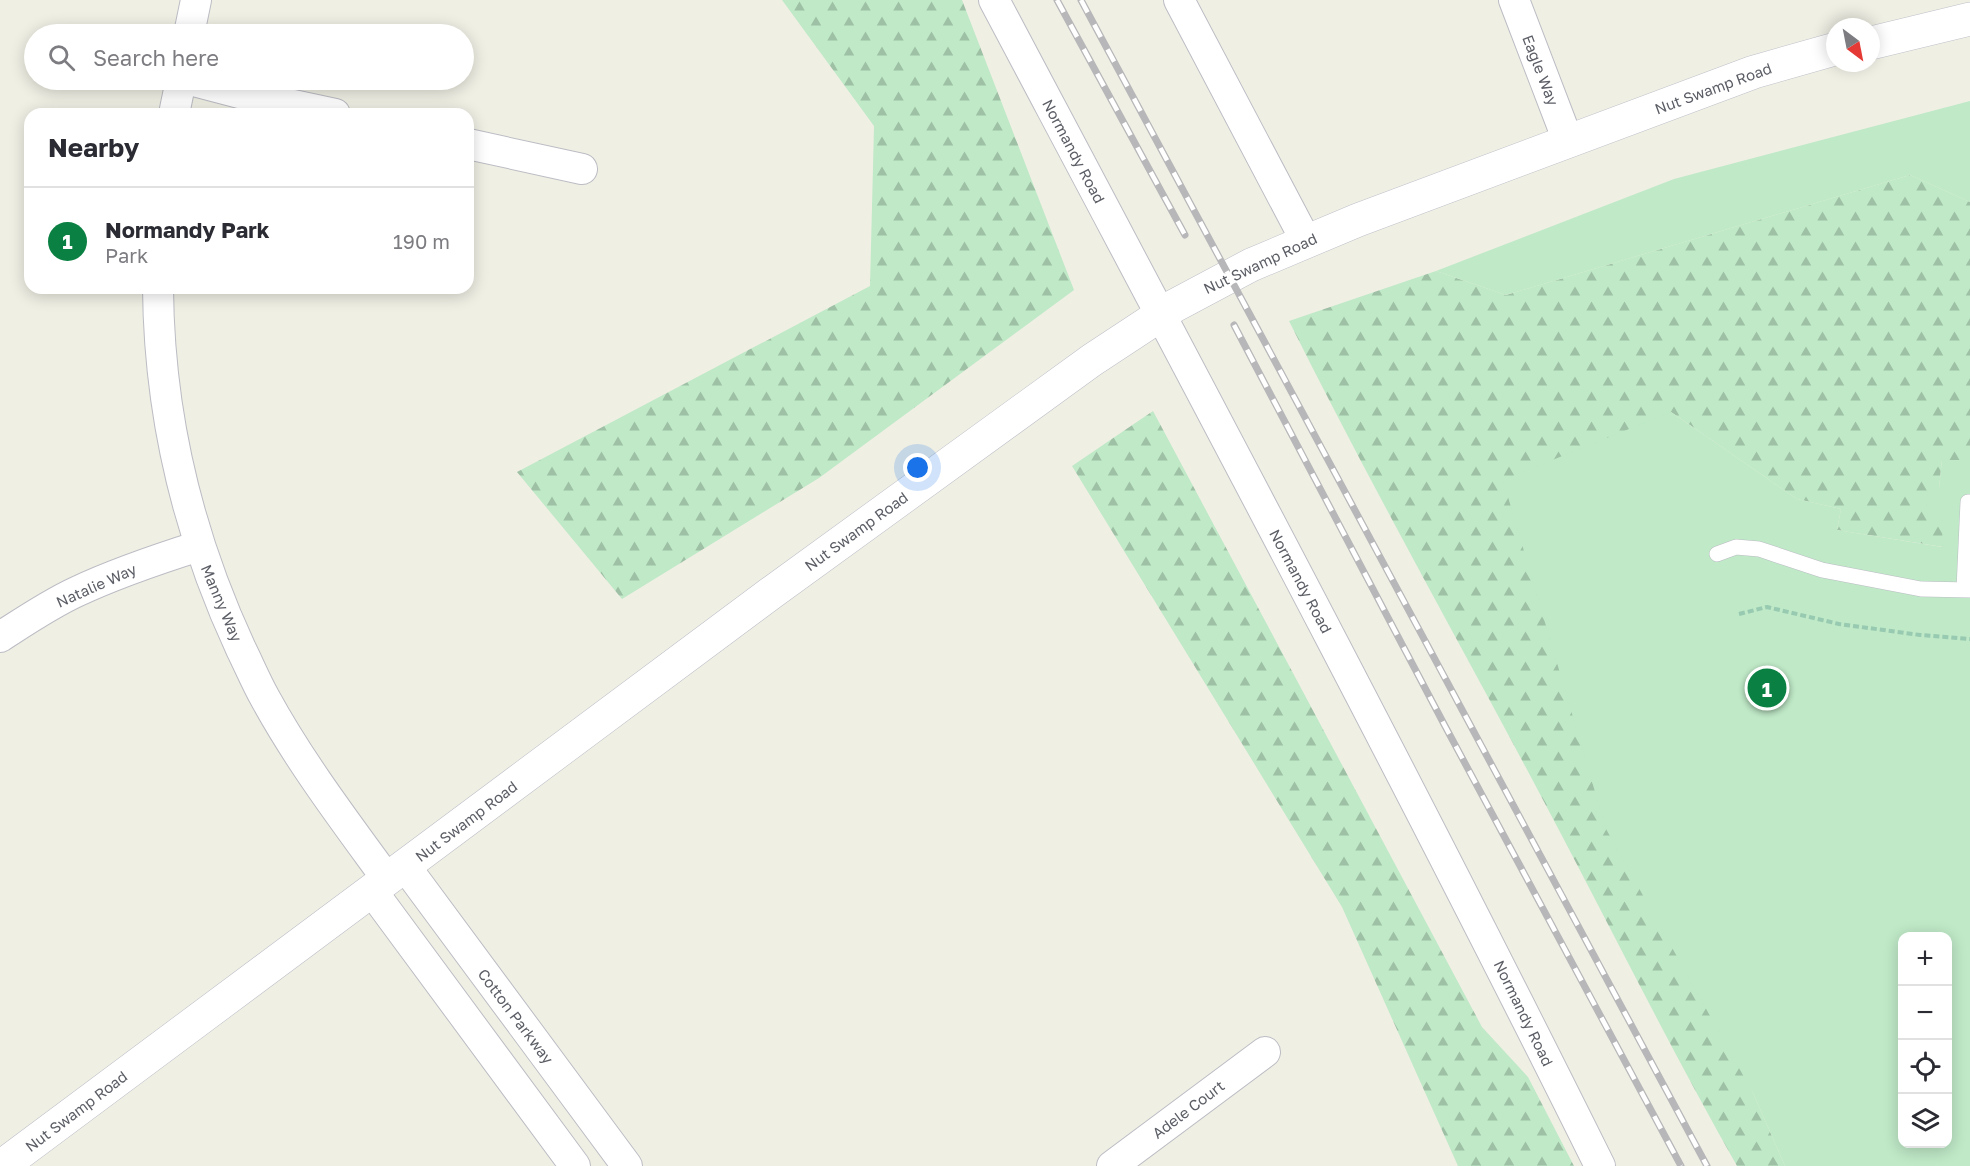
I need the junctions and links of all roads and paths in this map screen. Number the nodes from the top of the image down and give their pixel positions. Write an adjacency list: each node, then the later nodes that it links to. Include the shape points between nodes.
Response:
1 (196, 0): 6 (street)
2 (994, 0): 18 (street, Normandy Road)
3 (1179, 0): 16 (street)
4 (1515, 0): 13 (street, Eagle Way)
5 (1970, 19): 7 (main road)
6 (191, 24)
7 (1880, 41)
8 (1826, 52): 13 (main road, Nut Swamp Road, via 1754,72)
9 (179, 90): 11 (street)
10 (228, 90): 12 (street)
11 (175, 108)
12 (307, 108)
13 (1568, 141): 16 (main road, Nut Swamp Road)
14 (474, 145): 15 (street)
15 (582, 170)
16 (1306, 240): 18 (main road, Nut Swamp Road)
17 (158, 294): 20 (street, Manny Way, via 164,389 181,482)
18 (1161, 314): 26 (main road, Nut Swamp Road, via 771,593); 33 (street, Normandy Road, via 1492,948)
19 (1970, 502): 22 (lane)
20 (199, 546): 24 (street, Natalie Way, via 76,592); 26 (street, Manny Way, via 220,604 264,698 320,787)
21 (1717, 554): 22 (lane, via 1736,548 1759,549 1822,570 1922,589)
22 (1967, 590)
23 (1739, 614): 25 (path, via 1767,607 1839,624)
24 (0, 637)
25 (1970, 639)
26 (388, 879): 28 (street, Cotton Parkway); 29 (main road, Nut Swamp Road); 30 (street)
27 (1265, 1052): 32 (street, Adele Court)
28 (609, 1141): 30 (street); 31 (street, Cotton Parkway)
29 (2, 1166)
30 (577, 1166)
31 (627, 1166)
32 (1112, 1166)
33 (1600, 1166)

